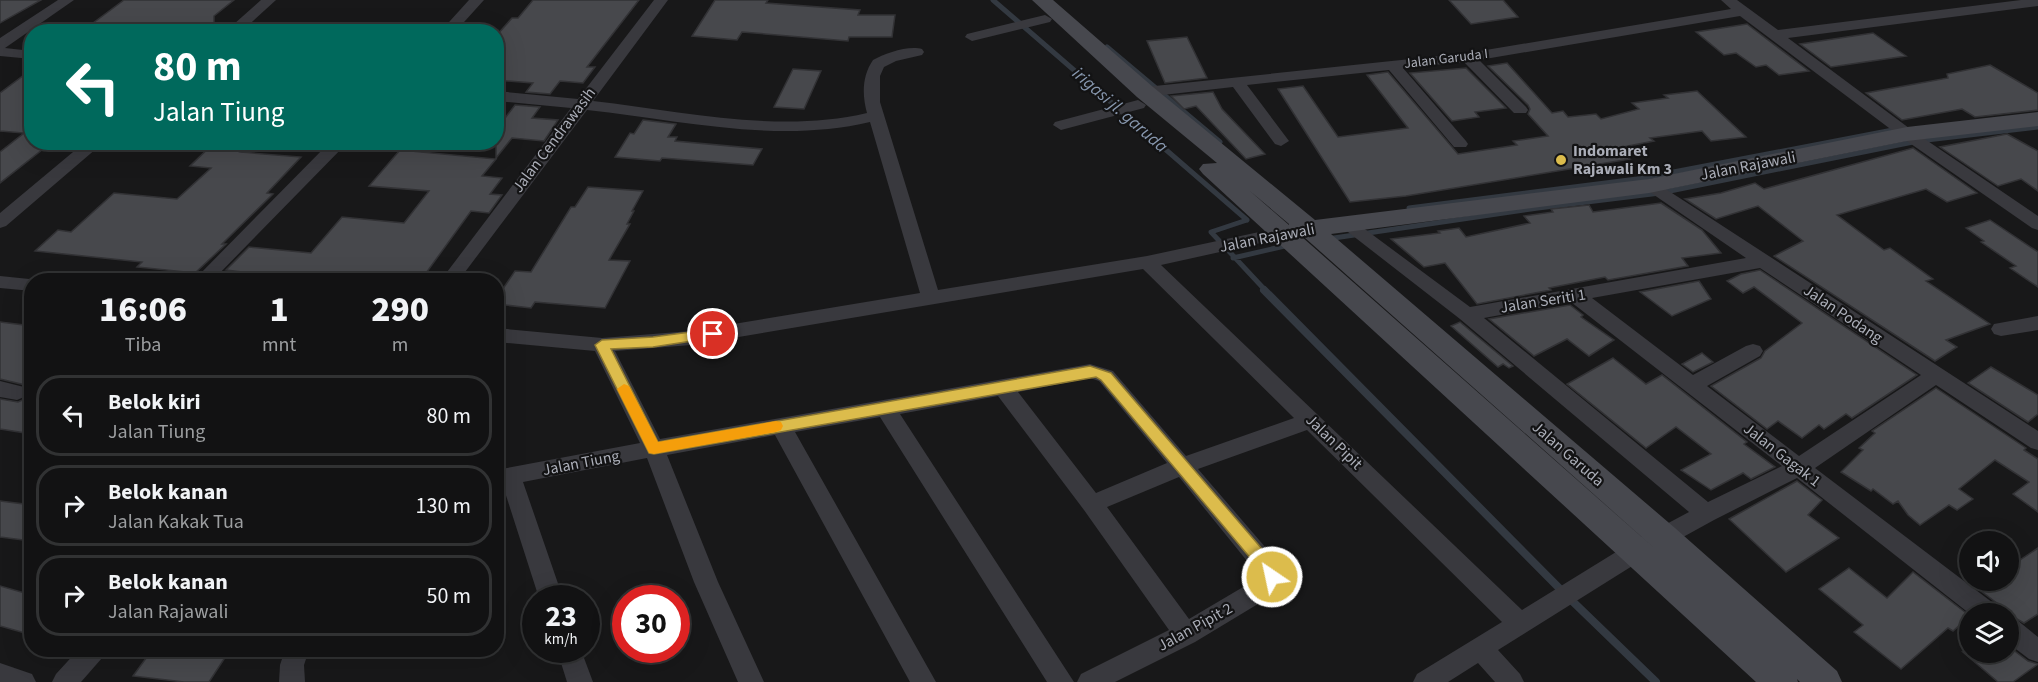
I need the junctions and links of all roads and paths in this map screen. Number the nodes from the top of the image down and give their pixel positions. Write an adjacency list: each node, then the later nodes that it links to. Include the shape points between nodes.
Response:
1 (67, 0): 10 (street)
2 (269, 0): 11 (street)
3 (477, 0): 12 (street)
4 (661, 0): 24 (street, Jalan Cendrawasih)
5 (1022, 0): 9 (main road, Jalan Garuda)
6 (1728, 0): 8 (street)
7 (2038, 2): 14 (street)
8 (1744, 11): 14 (street); 20 (street, Jalan Garuda I)
9 (1033, 18): 15 (street); 25 (main road, Jalan Garuda)
10 (31, 24)
11 (241, 24)
12 (454, 24)
13 (24, 29): 16 (street)
14 (1775, 34): 30 (street)
15 (972, 37)
16 (0, 45)
17 (917, 51): 27 (street, via 874,67 871,81)
18 (0, 52): 19 (street)
19 (24, 54)
20 (1468, 57): 21 (street, Jalan Garuda I); 26 (street)
21 (1393, 66): 22 (street, Jalan Garuda I); 32 (street)
22 (1236, 81): 25 (street, Jalan Garuda I); 31 (street)
23 (504, 97): 24 (street)
24 (580, 104): 27 (street, via 781,126 823,126); 43 (street, Jalan Cendrawasih)
25 (1128, 104): 29 (street, Jalan Garuda I); 39 (main road, Jalan Garuda)
26 (1520, 110)
27 (875, 116): 47 (street)
28 (2038, 120): 30 (main road, Jalan Rajawali)
29 (1061, 125)
30 (1907, 134): 35 (main road, Jalan Rajawali); 37 (street)
31 (1281, 141)
32 (1460, 144)
33 (86, 150): 36 (street)
34 (332, 150): 42 (street)
35 (1649, 186): 38 (main road, Jalan Rajawali); 40 (street, Jalan Podang)
36 (0, 222)
37 (2038, 224)
38 (1348, 225): 39 (main road, Jalan Rajawali); 48 (street)
39 (1296, 230): 41 (street, Jalan Rajawali); 69 (main road, Jalan Garuda)
40 (1764, 261): 46 (street, Jalan Seriti 1); 55 (street, Jalan Podang)
41 (1148, 262): 47 (street, Jalan Rajawali); 59 (street, Jalan Pipit)
42 (210, 273)
43 (455, 273)
44 (0, 282): 45 (street)
45 (24, 284)
46 (1576, 296): 48 (street, Jalan Seriti 1); 56 (street, Jalan Gagak 1)
47 (931, 298): 52 (street, Jalan Rajawali, via 691,338)
48 (1467, 314): 68 (street)
49 (2038, 323): 50 (street)
50 (2001, 329)
51 (504, 336): 52 (street, Jalan Rajawali)
52 (602, 345): 62 (street)
53 (1753, 351): 56 (street)
54 (1090, 371): 57 (street, Jalan Tiung); 63 (street, Jalan Pipit 2, via 1106,376)
55 (1935, 375): 61 (street, Jalan Podang); 64 (street)
56 (1692, 385): 64 (street, Jalan Gagak 1)
57 (1003, 388): 58 (street, Jalan Tiung); 67 (street)
58 (886, 409): 60 (street, Jalan Tiung); 87 (street)
59 (1312, 420): 63 (street); 72 (street, Jalan Pipit)
60 (780, 425): 62 (street, Jalan Tiung); 86 (street)
61 (2038, 442)
62 (654, 448): 65 (street, Jalan Tiung); 85 (street, via 706,582)
63 (1182, 466): 67 (street); 73 (street, Jalan Pipit 2, via 1270,569 1272,577 1268,586)
64 (1798, 468): 68 (street); 71 (street, Jalan Gagak 1)
65 (504, 478)
66 (504, 480): 70 (street)
67 (1092, 504): 73 (street)
68 (1706, 513): 69 (street)
69 (1650, 544): 72 (street); 91 (main road, Jalan Garuda); 92 (main road, Jalan Garuda)
70 (546, 585)
71 (1975, 603)
72 (1519, 623): 75 (street)
73 (1185, 634): 88 (street, Jalan Pipit 2)
74 (2019, 636): 76 (street)
75 (1481, 649): 89 (street); 90 (street)
76 (2038, 651)
77 (87, 657): 82 (street)
78 (295, 657): 83 (street)
79 (573, 663): 84 (street)
80 (0, 675): 81 (street)
81 (23, 682)
82 (65, 682)
83 (292, 682)
84 (580, 682)
85 (751, 682)
86 (923, 682)
87 (1061, 682)
88 (1090, 682)
89 (1426, 682)
90 (1511, 682)
91 (1781, 682)
92 (1825, 682)

